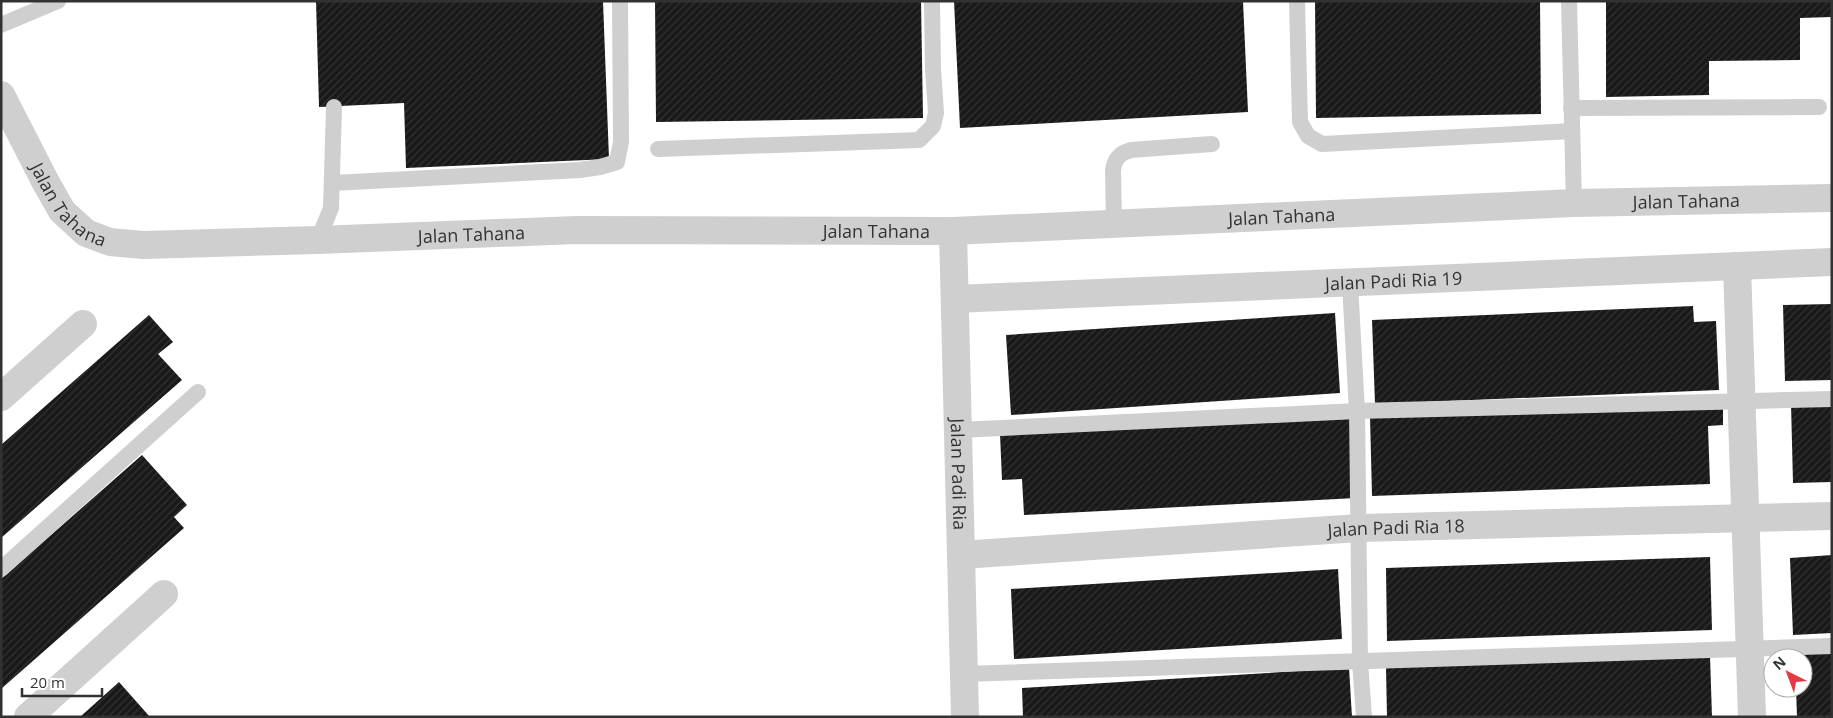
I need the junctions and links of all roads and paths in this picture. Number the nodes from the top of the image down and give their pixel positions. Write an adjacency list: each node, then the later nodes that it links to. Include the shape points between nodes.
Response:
1 (58, 1): 6 (lane)
2 (620, 1): 14 (lane, via 621,142 617,162 580,170)
3 (932, 1): 13 (lane, via 936,113 933,126 919,140)
4 (1297, 1): 11 (lane, via 1300,122 1308,136 1322,144)
5 (1569, 1): 10 (lane)
6 (1, 25)
7 (1, 95): 19 (street, Jalan Tahana, via 52,196 62,211 86,233 110,242 143,245)
8 (334, 107): 14 (lane)
9 (1819, 107): 10 (lane)
10 (1570, 108): 11 (lane)
11 (1572, 131): 16 (lane)
12 (1212, 144): 17 (lane, via 1131,150 1118,156 1112,170)
13 (658, 149)
14 (332, 183): 19 (lane, via 330,208)
15 (1832, 198): 16 (street, Jalan Tahana)
16 (1574, 203): 17 (street, Jalan Tahana)
17 (1114, 225): 18 (street, Jalan Tahana)
18 (953, 231): 19 (street, Jalan Tahana, via 576,230); 23 (street, Jalan Padi Ria)
19 (318, 240)
20 (1832, 262): 21 (street, Jalan Padi Ria 19)
21 (1737, 266): 22 (street, Jalan Padi Ria 19); 28 (street)
22 (1350, 284): 23 (street, Jalan Padi Ria 19); 29 (lane)
23 (955, 299): 30 (street, Jalan Padi Ria)
24 (83, 324): 26 (street)
25 (198, 392): 35 (lane)
26 (1, 397)
27 (1832, 399): 28 (lane)
28 (1742, 402): 29 (lane); 32 (street)
29 (1357, 411): 30 (lane); 33 (lane)
30 (958, 430): 34 (street, Jalan Padi Ria)
31 (1832, 516): 32 (street, Jalan Padi Ria 18)
32 (1745, 518): 33 (street, Jalan Padi Ria 18); 38 (street)
33 (1359, 528): 34 (street, Jalan Padi Ria 18); 39 (lane)
34 (961, 555): 40 (street, Jalan Padi Ria)
35 (1, 569)
36 (164, 594): 41 (street)
37 (1832, 646): 38 (lane)
38 (1750, 649): 39 (lane); 44 (street)
39 (1360, 661): 40 (lane); 43 (lane)
40 (964, 674): 42 (street, Jalan Padi Ria)
41 (28, 717)
42 (965, 717)
43 (1364, 717)
44 (1752, 717)

